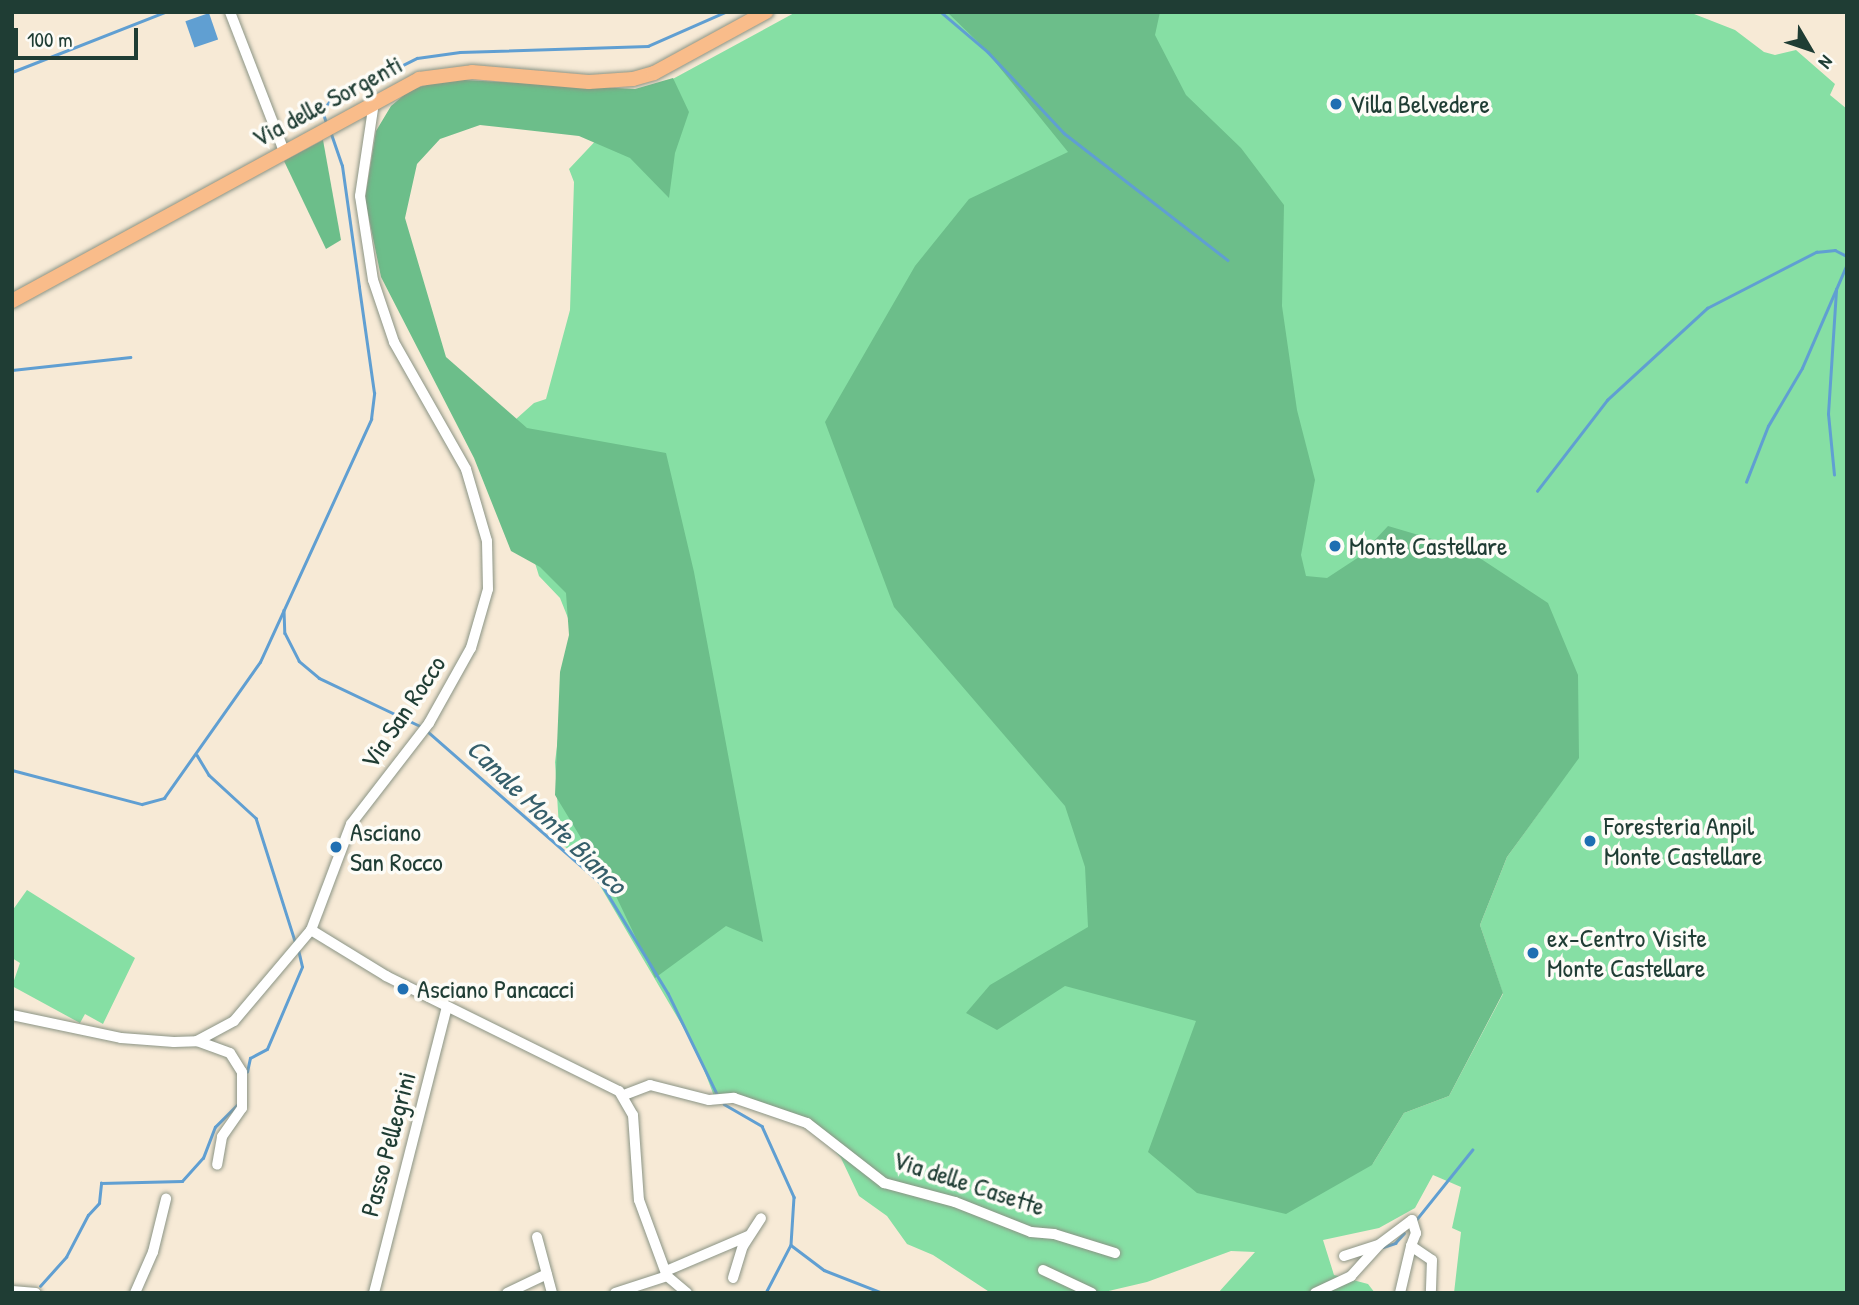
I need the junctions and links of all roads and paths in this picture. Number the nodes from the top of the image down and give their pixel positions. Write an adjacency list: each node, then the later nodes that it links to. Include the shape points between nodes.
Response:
1 (230, 12): 4 (street)
2 (766, 12): 3 (main road, Via delle Sorgenti, via 639,78 589,82 447,73 407,83)
3 (374, 102): 4 (main road, Via delle Sorgenti); 6 (street, Via San Rocco, via 360,196 373,281 394,342 466,469 489,557 487,595 475,635 429,723 351,824)
4 (284, 151): 5 (main road, Via delle Sorgenti)
5 (12, 300)
6 (311, 930): 7 (street, via 348,955); 9 (street, via 246,1011 224,1029)
7 (447, 1007): 10 (street, via 544,1050); 27 (street, Passo Pellegrini)
8 (12, 1015): 9 (street, via 121,1038)
9 (197, 1041): 11 (street, via 235,1057 242,1072 242,1108 222,1137)
10 (624, 1095): 18 (street, Via delle Casette, via 654,1086 719,1098 807,1123 884,1183 955,1202 1031,1232 1054,1234); 21 (street, via 634,1115 636,1189)
11 (217, 1165)
12 (166, 1199): 26 (street, via 153,1252)
13 (761, 1218): 14 (street)
14 (748, 1236): 21 (street); 23 (street)
15 (537, 1237): 22 (street)
16 (1380, 1244): 17 (street, via 1412,1220 1416,1233); 19 (street); 33 (street, via 1351,1276)
17 (1411, 1246): 34 (street); 35 (street, via 1432,1260)
18 (1115, 1253)
19 (1344, 1256)
20 (1043, 1270): 32 (street)
21 (666, 1273): 30 (street); 31 (street)
22 (547, 1274): 28 (street); 29 (street)
23 (733, 1278)
24 (12, 1291): 25 (street)
25 (36, 1293)
26 (135, 1293)
27 (374, 1293)
28 (507, 1293)
29 (552, 1293)
30 (615, 1293)
31 (687, 1293)
32 (1092, 1293)
33 (1315, 1293)
34 (1400, 1293)
35 (1431, 1293)

